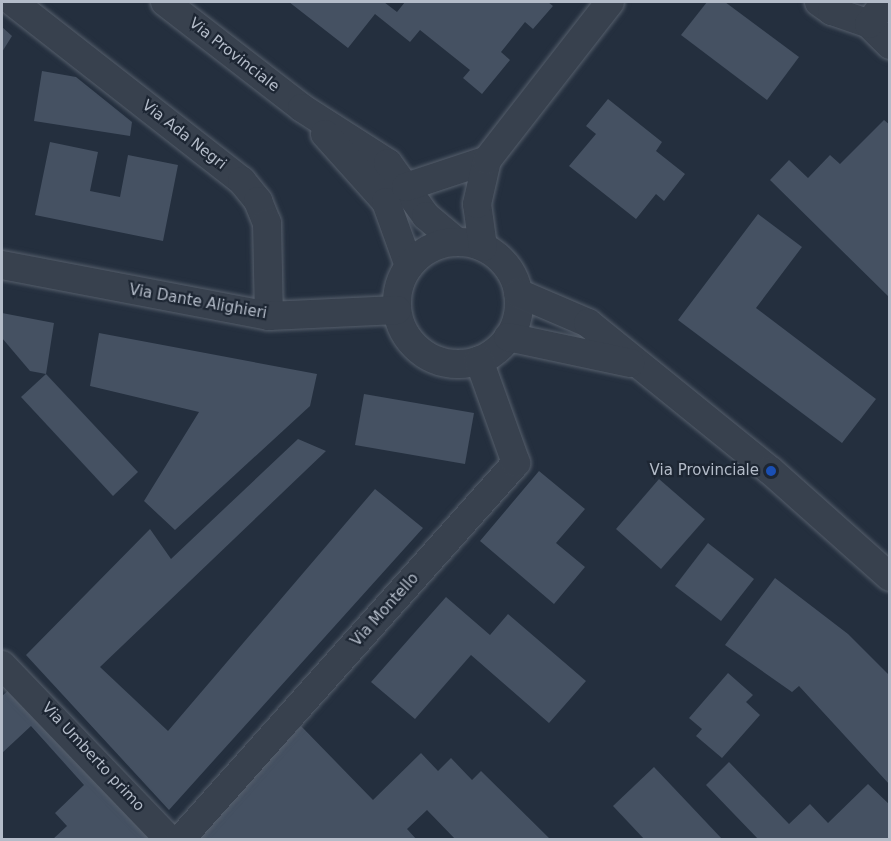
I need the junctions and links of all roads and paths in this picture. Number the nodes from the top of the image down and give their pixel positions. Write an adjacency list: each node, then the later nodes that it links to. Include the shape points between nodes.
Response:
1 (13, 2): 15 (street, Via Ada Negri, via 242,181 258,201 267,223)
2 (165, 2): 7 (street, Via Provinciale)
3 (610, 2): 8 (street)
4 (819, 2): 5 (street)
5 (877, 13): 6 (street)
6 (890, 45)
7 (302, 108): 9 (street, Via Provinciale, via 387,163); 12 (street, Via Provinciale, via 386,202)
8 (487, 160): 9 (street); 10 (street)
9 (406, 188): 10 (street, Via Provinciale, via 426,216)
10 (470, 244): 12 (street, via 429,249); 13 (street, Via Provinciale, via 505,264)
11 (2, 265): 15 (street, Via Dante Alighieri)
12 (409, 266): 14 (street, via 398,290)
13 (518, 293): 16 (street, Via Provinciale, via 516,322); 18 (street, via 588,323)
14 (397, 310): 15 (street, Via Dante Alighieri); 17 (street, via 407,337 427,356 453,364)
15 (268, 316)
16 (508, 337): 17 (street); 18 (street)
17 (479, 360): 22 (street, Via Montello, via 516,463)
18 (635, 364): 19 (street, via 771,471)
19 (890, 577)
20 (6, 676): 21 (street, Via Umberto primo)
21 (170, 840)
22 (180, 840)

